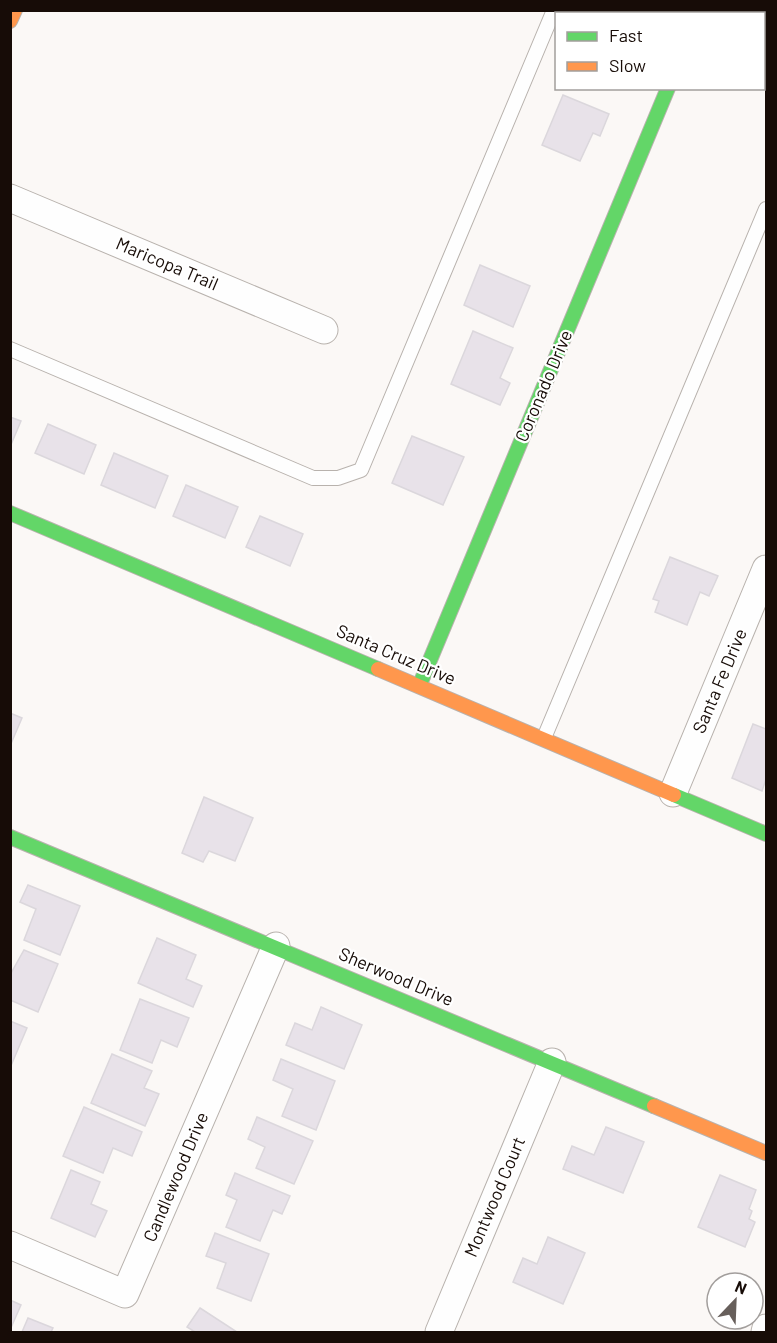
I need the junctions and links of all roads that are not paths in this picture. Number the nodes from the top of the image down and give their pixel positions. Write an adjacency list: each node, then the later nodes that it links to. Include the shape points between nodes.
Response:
1 (15, 10): 3 (street)
2 (554, 10): 8 (lane, via 361,470 338,478 313,478)
3 (10, 21)
4 (667, 90): 11 (street, Coronado Drive)
5 (10, 198): 7 (street, Maricopa Trail)
6 (766, 209): 12 (lane)
7 (324, 330)
8 (10, 348)
9 (10, 513): 11 (street, Santa Cruz Drive)
10 (766, 569): 13 (street, Santa Fe Drive)
11 (420, 684): 12 (street, Santa Cruz Drive)
12 (544, 738): 13 (street, Santa Cruz Drive)
13 (673, 793): 14 (street, Santa Cruz Drive)
14 (766, 834)
15 (10, 837): 16 (street, Sherwood Drive)
16 (276, 946): 17 (street, Sherwood Drive); 19 (street, Candlewood Drive, via 125,1294)
17 (552, 1062): 18 (street, Sherwood Drive); 21 (street, Montwood Court)
18 (766, 1153)
19 (10, 1245)
20 (766, 1328): 22 (street)
21 (439, 1332)
22 (765, 1332)

